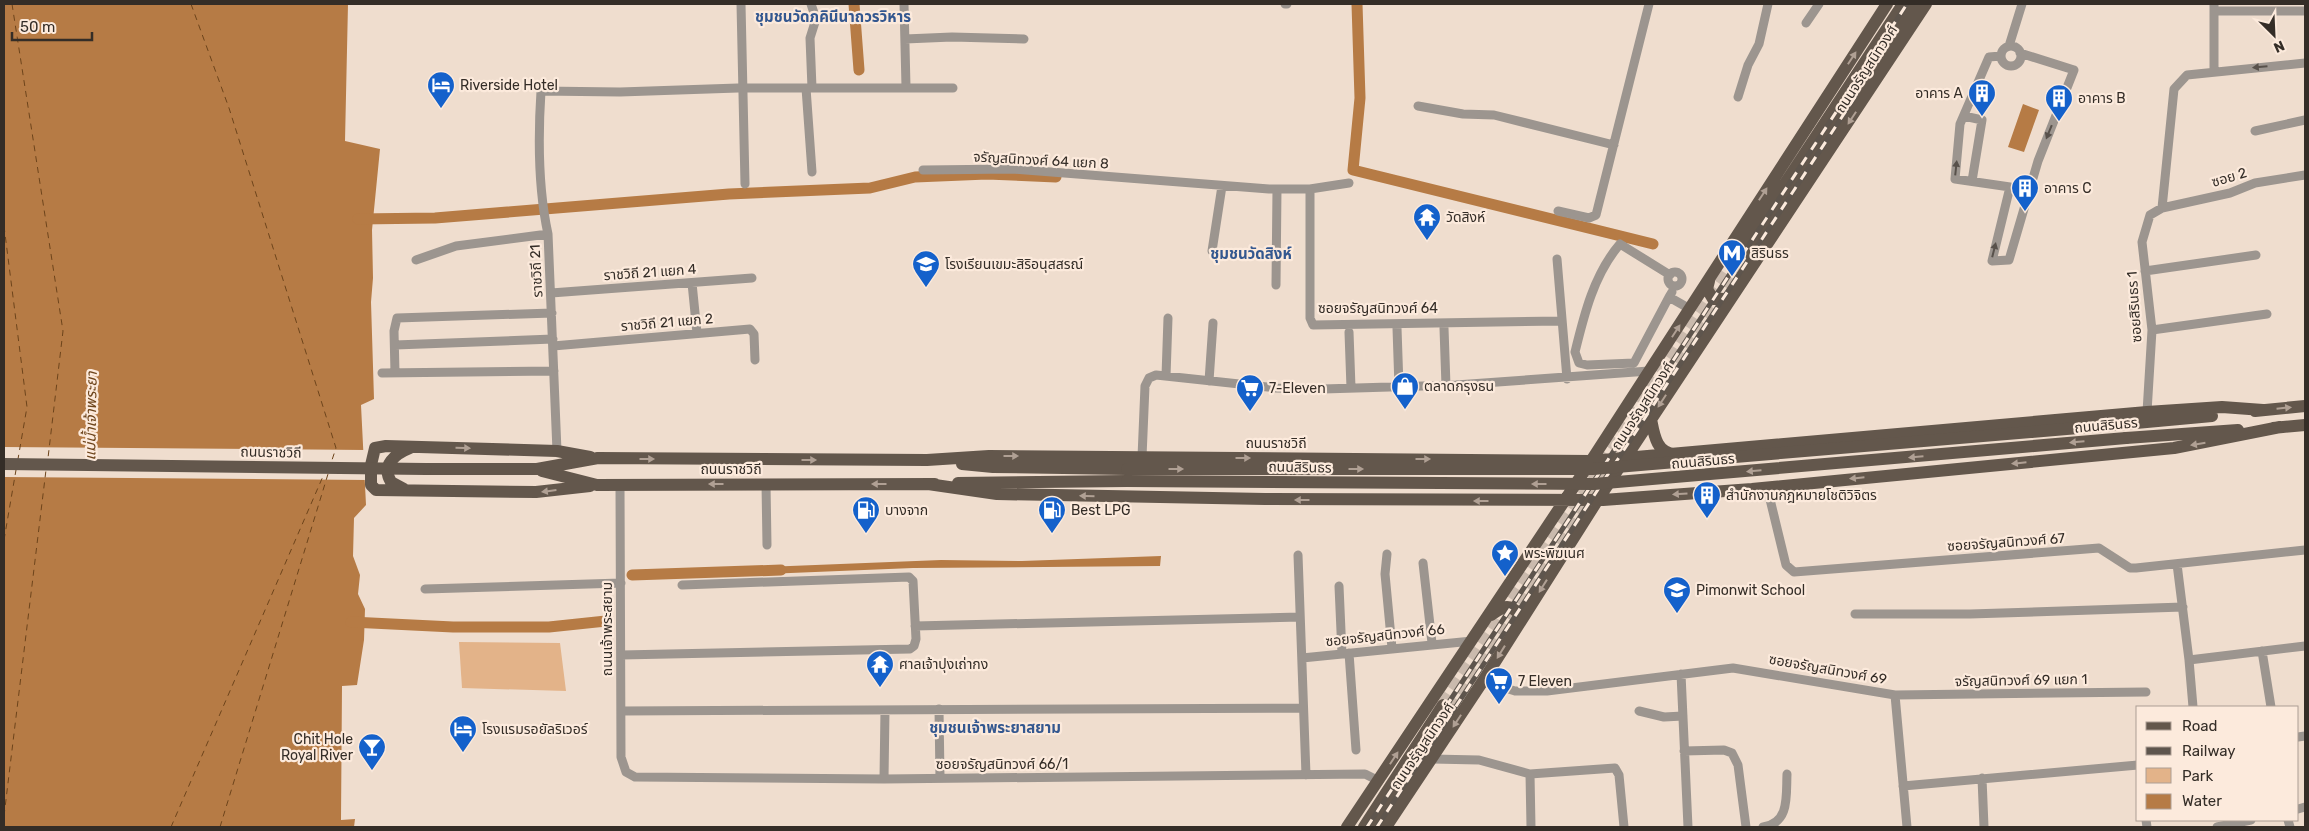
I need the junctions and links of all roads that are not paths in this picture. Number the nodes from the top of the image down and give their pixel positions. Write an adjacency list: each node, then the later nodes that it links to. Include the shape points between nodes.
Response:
1 (741, 4): 24 (street)
2 (812, 4): 25 (street, via 816,19 810,38)
3 (904, 4): 16 (street)
4 (1649, 4): 32 (street)
5 (1768, 4): 27 (street, via 1759,44)
6 (1819, 4): 15 (street)
7 (1887, 4): 51 (main road, ถนนจรัญสนิทวงศ์, one-way to 7)
8 (1903, 4): 9 (main road, ถนนจรัญสนิทวงศ์, via 1746,251)
9 (1914, 4)
10 (1926, 4): 54 (main road, ถนนจรัญสนิทวงศ์, one-way to 54)
11 (2022, 4): 18 (street)
12 (2214, 8): 13 (street); 22 (street)
13 (2291, 8): 14 (street)
14 (2305, 11)
15 (1806, 23)
16 (905, 39): 17 (street); 23 (street)
17 (1024, 39)
18 (2009, 46): 19 (street); 20 (street)
19 (2020, 53): 20 (street, via 2018,62 2012,66 2003,63); 36 (street, one-way to 36, via 2074,70 2038,161 2009,260 1992,261 2010,187)
20 (2001, 56): 29 (street, via 1990,57)
21 (2305, 63): 22 (street, one-way to 22)
22 (2214, 71): 42 (street, via 2187,75 2174,89)
23 (906, 87): 25 (street); 26 (street)
24 (743, 88): 25 (street); 38 (street); 44 (street, ราชวิถี 21, via 541,91 539,135)
25 (809, 88): 34 (street)
26 (952, 88)
27 (1738, 97)
28 (1418, 106): 32 (street, via 1463,114 1494,115)
29 (1964, 116): 36 (street, via 1982,120); 36 (street, one-way to 29, via 1955,179 1960,124)
30 (2305, 120): 31 (street)
31 (2255, 131)
32 (1614, 144): 43 (street, via 1596,215 1589,218)
33 (923, 170): 39 (street, จรัญสนิทวงศ์ 64 แยก 8, via 1013,169)
34 (812, 172)
35 (2305, 175): 42 (street, ซอย 2, via 2255,183 2230,193)
36 (1972, 181)
37 (1349, 183): 41 (street)
38 (745, 184)
39 (1222, 186): 40 (street); 45 (street)
40 (1277, 189): 41 (street); 53 (street)
41 (1310, 189): 61 (street, ซอยจรัญสนิทวงศ์ 64, via 1310,320 1314,325)
42 (2162, 208): 49 (street, ซอยสิรินธร 1, via 2150,215 2142,242)
43 (1558, 211)
44 (548, 234): 48 (street, via 456,246); 55 (street, ราชวิถี 21)
45 (1212, 250)
46 (2256, 255): 49 (street)
47 (1557, 259): 61 (street)
48 (416, 260)
49 (2145, 272): 65 (street, ซอยสิรินธร 1)
50 (752, 278): 52 (street, ราชวิถี 21 แยก 4)
51 (1710, 278): 54 (main road, via 1707,289 1713,299 1725,299); 57 (main road, ถนนจรัญสนิทวงศ์)
52 (692, 283): 55 (street, ราชวิถี 21 แยก 4); 67 (street)
53 (1276, 285)
54 (1739, 288): 84 (main road, ถนนจรัญสนิทวงศ์, one-way to 84)
55 (551, 293): 58 (street, ราชวิถี 21)
56 (1669, 297): 56 (street, via 1634,363 1579,363 1575,352 1595,284 1620,244 1670,275 1669,282 1675,286); 57 (street)
57 (1690, 309): 72 (main road, ถนนจรัญสนิทวงศ์, one-way to 57)
58 (552, 313): 68 (street, ราชวิถี 21); 69 (street, via 398,317 395,321)
59 (2267, 314): 65 (street)
60 (1168, 318): 75 (street)
61 (1560, 321): 76 (street)
62 (1214, 323): 77 (street)
63 (1397, 328): 79 (street)
64 (1444, 328): 78 (street)
65 (2152, 330): 83 (street, ซอยสิรินธร 1)
66 (1349, 332): 80 (street)
67 (697, 333): 68 (street, ราชวิถี 21 แยก 2); 70 (street, ราชวิถี 21 แยก 2, via 750,329 754,334)
68 (553, 342): 69 (street, ราชวิถี 21 แยก 2); 71 (street, ราชวิถี 21)
69 (395, 345): 74 (street)
70 (755, 360)
71 (554, 371): 74 (street); 89 (street, ราชวิถี 21)
72 (1649, 372): 76 (street); 95 (main road, ถนนจรัญสนิทวงศ์)
73 (382, 373): 74 (street)
74 (395, 373)
75 (1166, 376): 77 (street); 91 (street, via 1152,376 1146,381)
76 (1567, 379): 78 (street)
77 (1209, 381): 80 (street, via 1276,388)
78 (1446, 386): 79 (street)
79 (1399, 387): 80 (street)
80 (1351, 388)
81 (2305, 406): 82 (main road, ถนนสิรินธร, one-way to 81)
82 (2263, 410): 83 (main road, ถนนสิรินธร, via 2222,407); 98 (main road, ถนนสิรินธร, one-way to 82, bridge, via 1593,469)
83 (2147, 412): 87 (main road, ถนนสิรินธร)
84 (1651, 419): 90 (main road, via 1654,439 1660,448 1670,454); 93 (main road, ถนนจรัญสนิทวงศ์)
85 (2305, 425): 86 (main road, ถนนสิรินธร)
86 (2280, 427): 98 (main road, ถนนสิรินธร, one-way to 98, bridge, via 1594,484); 101 (main road, ถนนสิรินธร, one-way to 101, via 2174,448)
87 (1801, 443): 90 (main road, ถนนสิรินธร); 101 (main road, via 1779,462 1780,471 1787,479)
88 (415, 446): 89 (main road, one-way to 89); 105 (main road, via 397,453 387,470 395,486); 105 (main road, via 375,448 371,464 371,485 376,490)
89 (558, 450): 92 (main road)
90 (1686, 454): 93 (main road, ถนนสิรินธร)
91 (1142, 457): 94 (main road, ถนนราชวิถี, one-way to 91, via 989,456); 95 (main road, ถนนราชวิถี, one-way to 95)
92 (598, 458): 94 (main road, ถนนราชวิถี, one-way to 94); 97 (main road, ถนนราชวิถี)
93 (1626, 459): 95 (main road, ถนนราชวิถี); 107 (main road, ถนนจรัญสนิทวงศ์)
94 (927, 460): 98 (main road, ถนนราชวิถี)
95 (1591, 461): 106 (main road, ถนนจรัญสนิทวงศ์)
96 (4, 464): 97 (main road, ถนนราชวิถี, bridge)
97 (537, 470): 102 (main road, ถนนราชวิถี)
98 (1127, 475): 100 (main road, ถนนราชวิถี)
99 (766, 484): 100 (main road, ถนนราชวิถี, one-way to 99); 103 (main road, ถนนราชวิถี, one-way to 103); 108 (street)
100 (928, 484): 106 (main road, ถนนราชวิถี, one-way to 100, via 997,494)
101 (1799, 484): 104 (main road, ถนนสิรินธร)
102 (597, 485): 103 (main road, ถนนราชวิถี); 105 (main road, one-way to 105, via 536,492)
103 (620, 485): 114 (street, ถนนเจ้าพระสยาม)
104 (1767, 487): 107 (main road, ถนนสิรินธร, one-way to 107); 113 (street, ซอยจรัญสนิทวงศ์ 67, via 1786,565 1794,572 2099,548 2130,568)
105 (410, 490)
106 (1564, 501): 107 (main road, ถนนสิรินธร); 121 (main road, ถนนจรัญสนิทวงศ์)
107 (1597, 501): 122 (main road, ถนนจรัญสนิทวงศ์, one-way to 122)
108 (767, 545)
109 (2305, 550): 113 (street, ซอยจรัญสนิทวงศ์ 67)
110 (1387, 554): 127 (street, via 1385,574)
111 (1298, 555): 120 (street)
112 (1423, 563): 125 (street)
113 (2178, 564): 118 (street)
114 (621, 583): 117 (street); 130 (street, ถนนเจ้าพระสยาม)
115 (682, 585): 123 (street, via 909,577 913,581)
116 (1339, 586): 129 (street)
117 (425, 589)
118 (2183, 607): 119 (street); 132 (street)
119 (1855, 614)
120 (1300, 617): 123 (street); 131 (street)
121 (1487, 618): 122 (main road, via 1501,608 1511,607 1518,613); 124 (main road, ถนนจรัญสนิทวงศ์)
122 (1519, 624): 134 (main road, ถนนจรัญสนิทวงศ์, one-way to 134)
123 (916, 626): 130 (street, via 915,643 910,649)
124 (1472, 640): 125 (street, ซอยจรัญสนิทวงศ์ 66); 156 (main road, ถนนจรัญสนิทวงศ์, one-way to 124)
125 (1432, 643): 127 (street, ซอยจรัญสนิทวงศ์ 66)
126 (2305, 646): 128 (street)
127 (1392, 648): 129 (street, ซอยจรัญสนิทวงศ์ 66)
128 (2262, 651): 132 (street); 138 (street)
129 (1346, 653): 131 (street, ซอยจรัญสนิทวงศ์ 66); 145 (street)
130 (621, 655): 142 (street, ถนนเจ้าพระสยาม)
131 (1302, 658): 139 (street)
132 (2189, 660): 137 (street)
133 (1681, 674): 134 (street, ซอยจรัญสนิทวงศ์ 69, via 1547,691 1515,690); 136 (street, ซอยจรัญสนิทวงศ์ 69, via 1745,669); 144 (street)
134 (1484, 680): 147 (main road, ถนนจรัญสนิทวงศ์, one-way to 147)
135 (2146, 692): 136 (street, จรัญสนิทวงศ์ 69 แยก 1)
136 (1895, 694): 157 (street, ซอยจรัญสนิทวงศ์ 69)
137 (2193, 706)
138 (2271, 706)
139 (1303, 708): 140 (street); 152 (street)
140 (939, 709): 141 (street); 153 (street)
141 (884, 710): 142 (street); 155 (street)
142 (621, 711): 149 (street, ถนนเจ้าพระสยาม, via 621,757)
143 (1639, 712): 144 (street, via 1664,717)
144 (1683, 716): 146 (street)
145 (1356, 750)
146 (1684, 751): 165 (street); 166 (street, via 1724,750 1732,753 1738,765)
147 (1432, 759): 150 (street, via 1479,760); 162 (main road, ถนนจรัญสนิทวงศ์)
148 (2136, 768): 154 (street)
149 (626, 772): 155 (street, ซอยจรัญสนิทวงศ์ 66/1, via 646,779)
150 (1530, 774): 163 (street); 164 (street, via 1615,768 1619,775)
151 (1787, 774): 167 (street, via 1782,817 1777,823)
152 (1306, 775): 153 (street, ซอยจรัญสนิทวงศ์ 66/1); 156 (street, ซอยจรัญสนิทวงศ์ 66/1, via 1365,774)
153 (940, 778): 155 (street, ซอยจรัญสนิทวงศ์ 66/1)
154 (1982, 778): 157 (street); 169 (street)
155 (884, 779)
156 (1379, 780): 159 (main road, ถนนจรัญสนิทวงศ์)
157 (1902, 786): 168 (street, ซอยจรัญสนิทวงศ์ 69)
158 (2246, 821): 170 (street)
159 (1347, 827)
160 (1364, 827): 161 (main road, ถนนจรัญสนิทวงศ์, via 1447,708)
161 (1375, 827)
162 (1386, 827)
163 (1531, 827)
164 (1624, 827)
165 (1688, 827)
166 (1746, 827)
167 (1763, 827)
168 (1907, 827)
169 (1984, 827)
170 (2217, 827)

